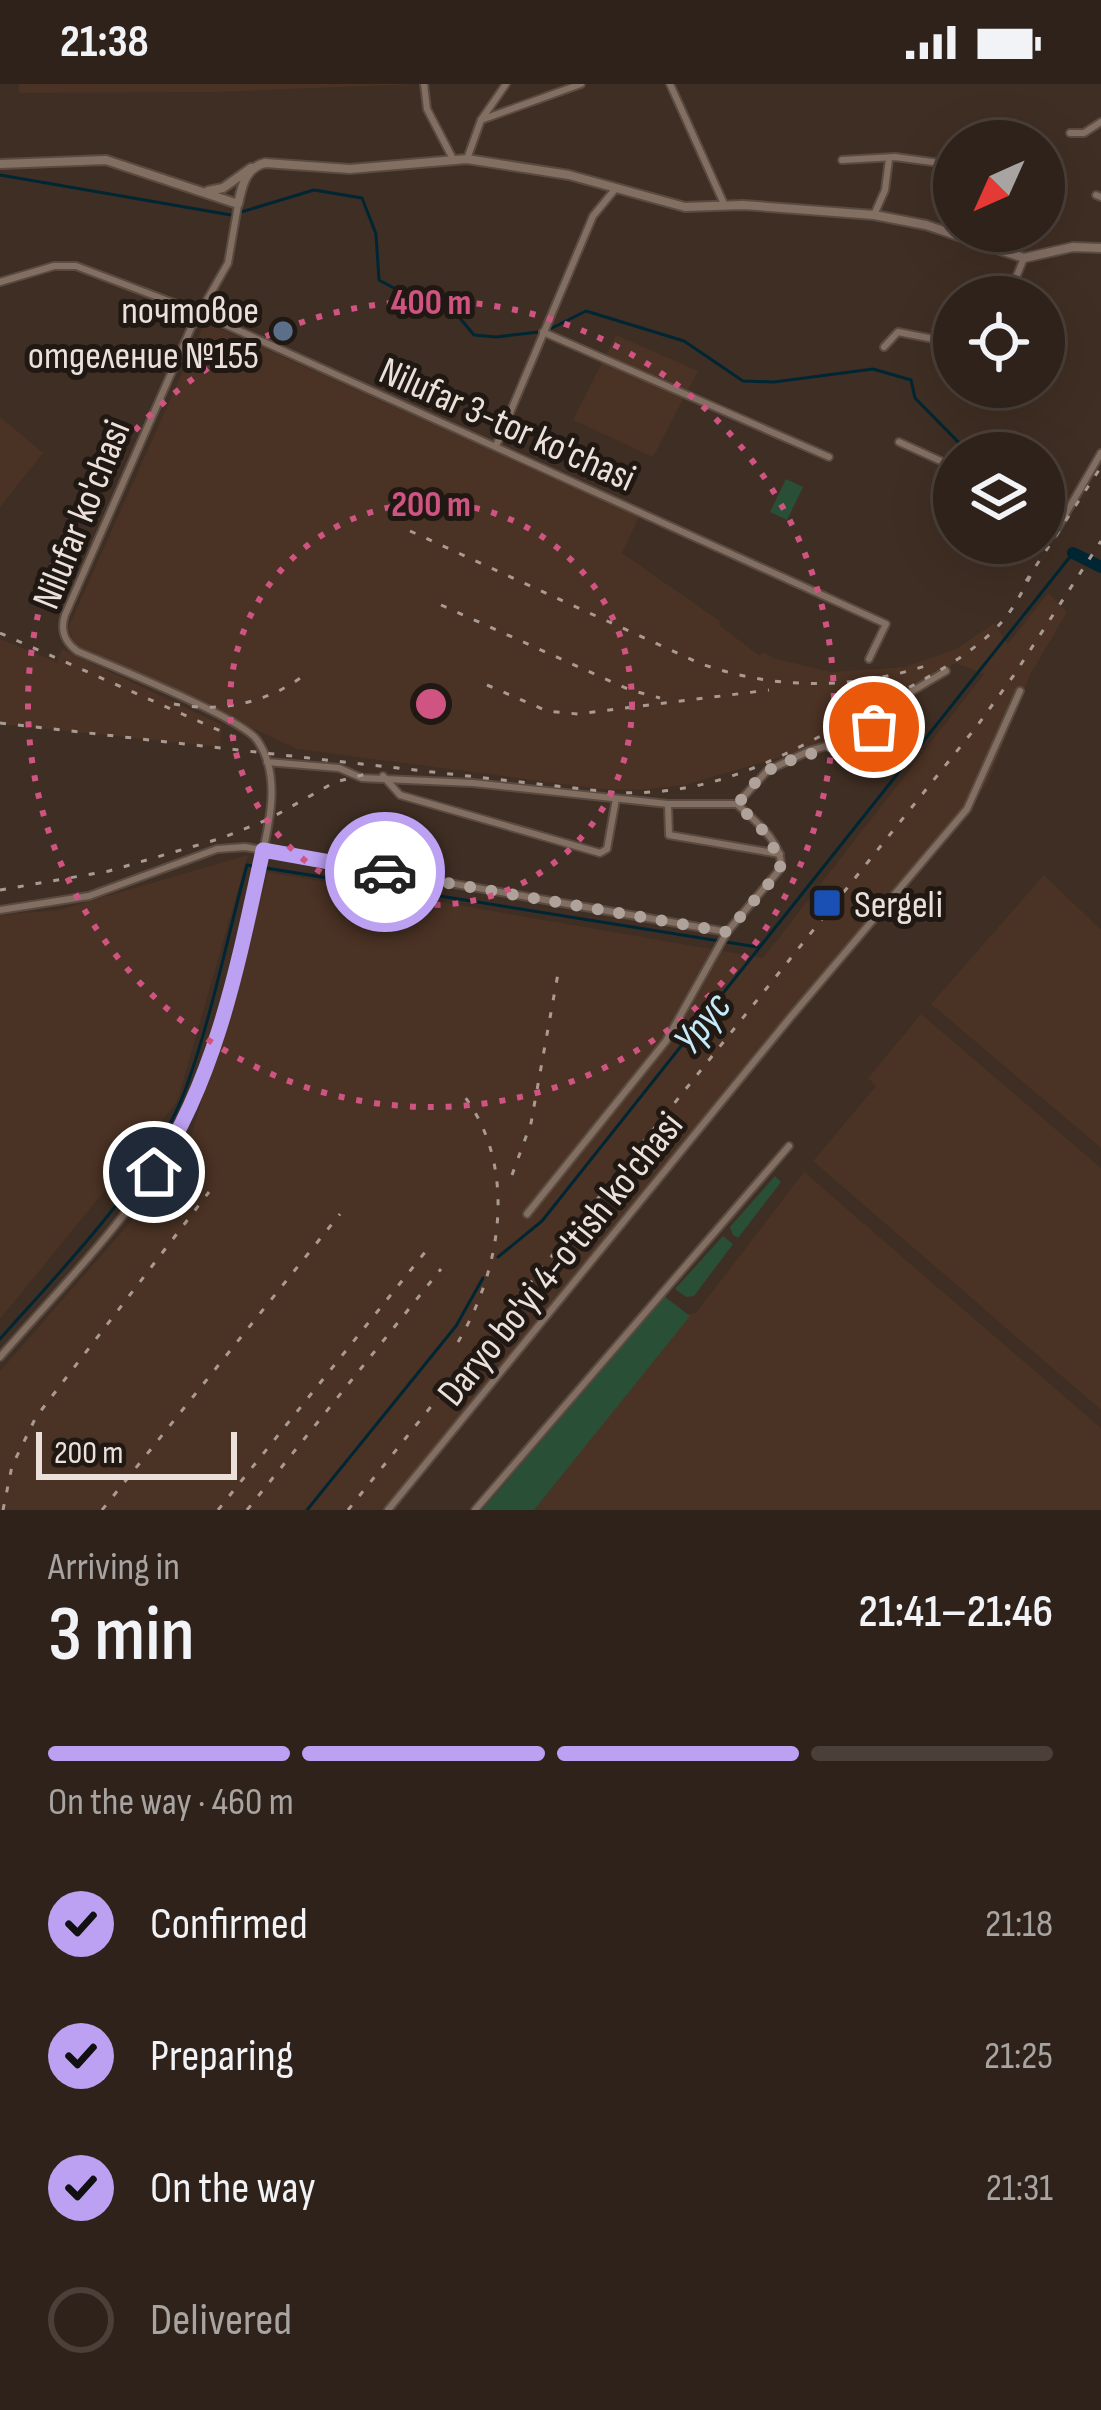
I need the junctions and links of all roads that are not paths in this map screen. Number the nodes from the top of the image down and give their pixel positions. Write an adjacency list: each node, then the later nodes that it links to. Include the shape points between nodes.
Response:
1 (424, 84): 8 (street)
2 (506, 84): 5 (street)
3 (581, 84): 5 (street)
4 (670, 84): 18 (street)
5 (481, 120): 9 (street)
6 (1101, 122): 7 (street)
7 (1070, 133)
8 (453, 159): 9 (street); 14 (street, via 350,169)
9 (467, 159): 15 (street)
10 (889, 159): 11 (street); 12 (street); 19 (street)
11 (842, 160)
12 (933, 163)
13 (0, 164): 16 (street, via 106,160)
14 (254, 166): 16 (street, via 220,190); 17 (street, Nilufar ko'chasi)
15 (616, 188): 18 (street, via 685,208); 25 (street, via 598,206)
16 (194, 190): 17 (street)
17 (238, 204): 24 (street, Nilufar ko'chasi, via 233,250)
18 (725, 206): 19 (street)
19 (874, 215): 21 (street)
20 (1100, 246): 21 (street)
21 (1024, 258): 22 (street)
22 (1017, 276)
23 (0, 282): 24 (street, Nilufar 3-tor ko'chasi, via 76,266)
24 (200, 314): 29 (street, Nilufar 3-tor ko'chasi); 37 (street, Nilufar ko'chasi, via 62,630 77,651 245,728)
25 (542, 332): 29 (street); 31 (street)
26 (933, 339): 27 (street, via 898,332)
27 (884, 347)
28 (899, 442): 32 (street)
29 (496, 446): 34 (street, Nilufar 3-tor ko'chasi, via 886,624)
30 (1101, 453): 33 (street)
31 (829, 457)
32 (933, 457)
33 (1065, 515)
34 (869, 659)
35 (946, 670): 41 (street, via 904,696 865,735 767,771)
36 (1020, 691): 49 (street, Daryo bo'yi 4-o'tish ko'chasi, via 967,808)
37 (267, 761): 38 (street); 42 (street)
38 (383, 776): 39 (street); 39 (street, via 400,795 600,853)
39 (616, 800): 40 (street)
40 (668, 804): 41 (street); 43 (street, via 669,835)
41 (736, 804): 43 (street)
42 (263, 850): 44 (street, via 217,849 89,896); 45 (street); 48 (street, via 207,1070 179,1133 139,1195)
43 (780, 854): 45 (street, via 778,873)
44 (0, 910)
45 (727, 932): 47 (street, via 666,1041)
46 (789, 1146): 50 (street)
47 (527, 1214)
48 (0, 1357)
49 (388, 1510)
50 (475, 1510)

